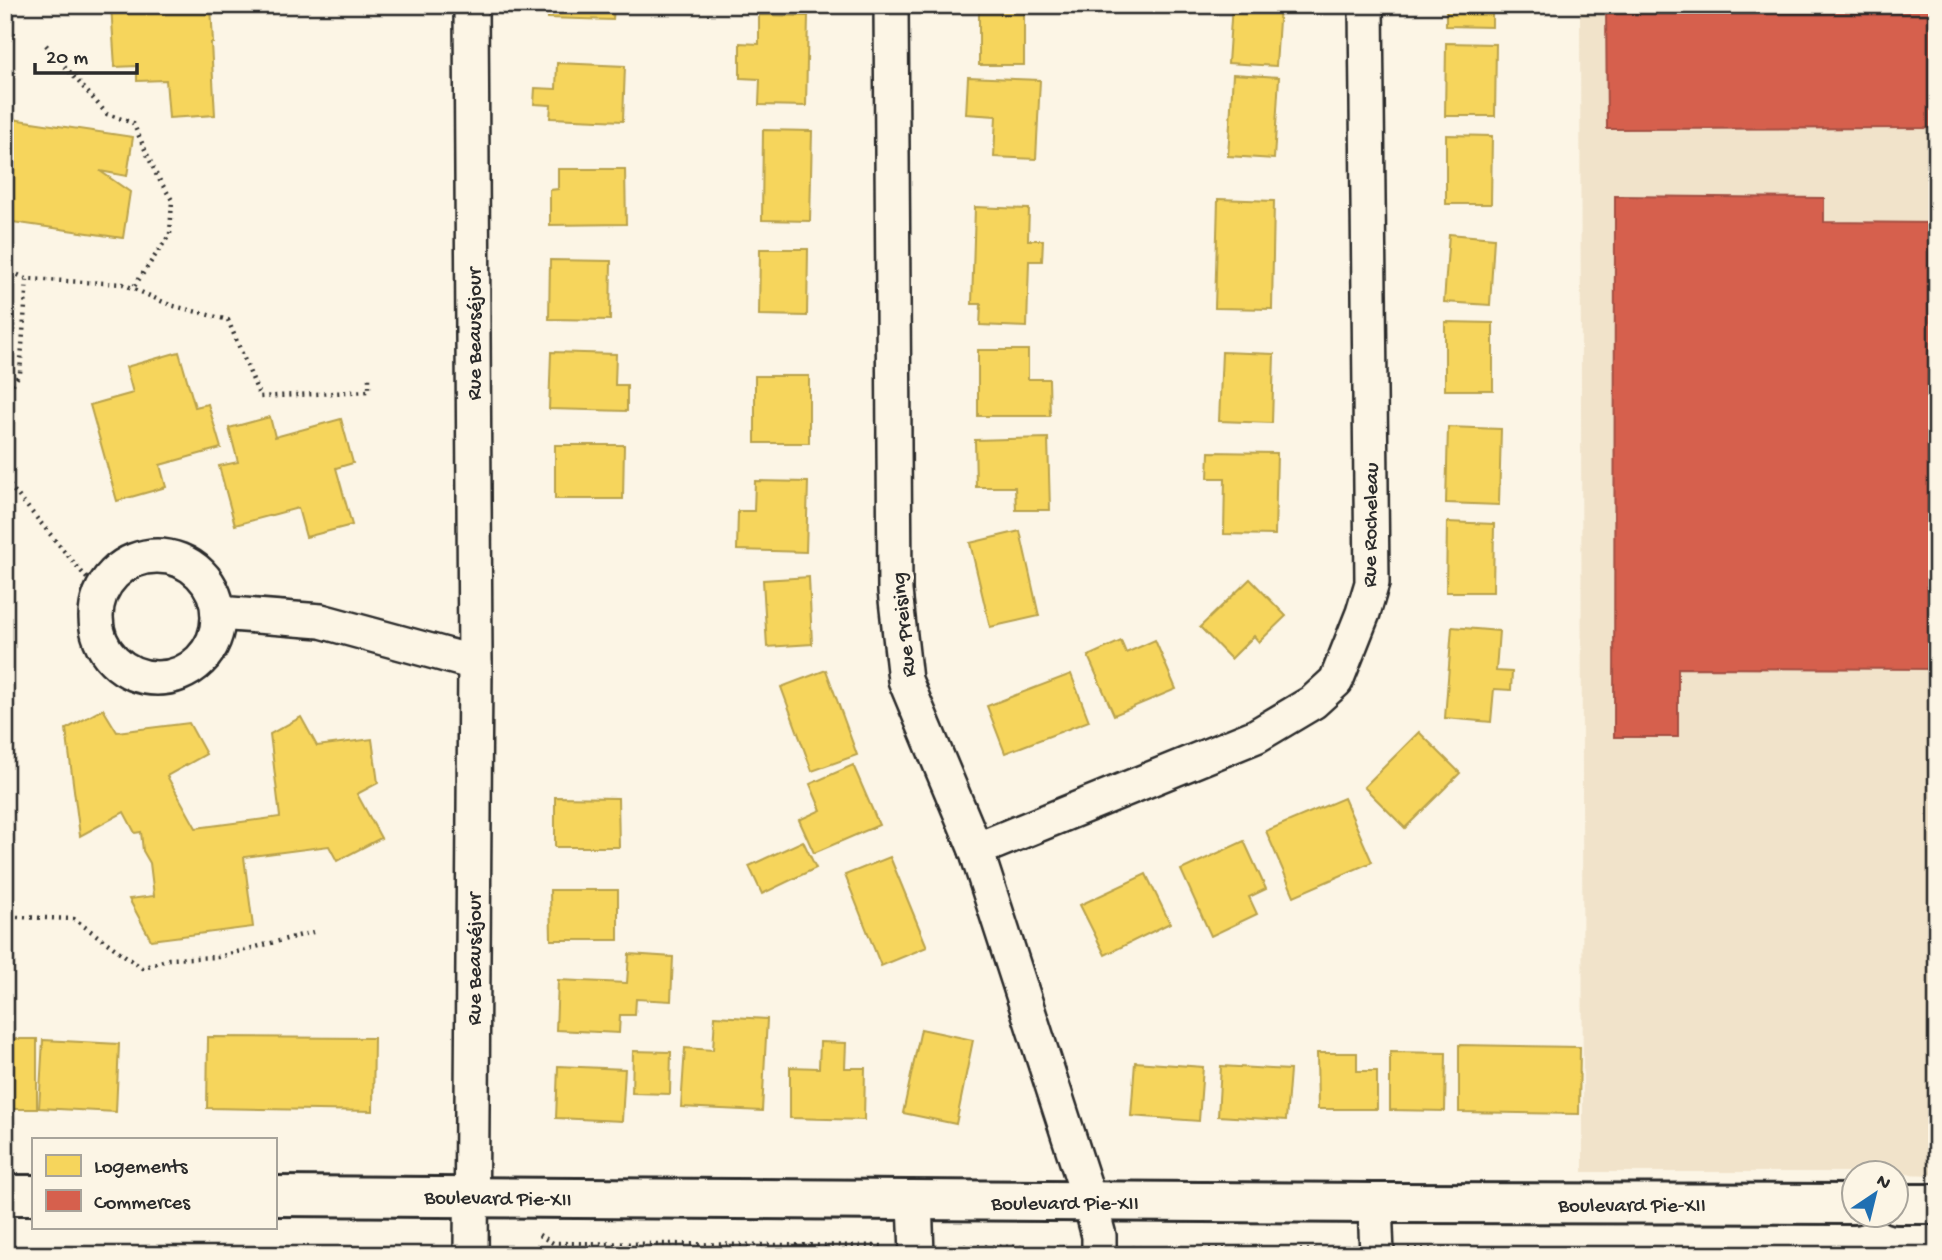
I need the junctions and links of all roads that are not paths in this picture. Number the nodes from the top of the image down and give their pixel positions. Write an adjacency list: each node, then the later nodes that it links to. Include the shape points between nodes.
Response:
1 (471, 5): 5 (street, Rue Beauséjour)
2 (891, 5): 6 (street, Rue Preising, via 895,591 905,680)
3 (1366, 5): 6 (street, Rue Rocheleau, via 1372,583 1336,681 1313,702 1256,736)
4 (218, 613): 4 (street, via 213,593 197,571 159,556 138,559 111,576 100,594 96,623 101,644 117,664 135,675 172,677 192,668 206,653 216,633); 5 (street, via 321,621)
5 (475, 663): 10 (street, Rue Beauséjour)
6 (976, 850): 12 (street, Rue Preising)
7 (5, 1195): 8 (street)
8 (32, 1195)
9 (276, 1196): 10 (street, Boulevard Pie-XII)
10 (472, 1197): 11 (street, Boulevard Pie-XII); 20 (street, Rue Beauséjour)
11 (915, 1200): 12 (street, Boulevard Pie-XII); 17 (street)
12 (1090, 1202): 13 (street, Boulevard Pie-XII); 18 (street, Rue Preising)
13 (1375, 1203): 14 (street, Boulevard Pie-XII); 19 (street)
14 (1840, 1204)
15 (1910, 1204): 16 (street)
16 (1937, 1204)
17 (932, 1250)
18 (1100, 1250)
19 (1388, 1252)
20 (471, 1255)

